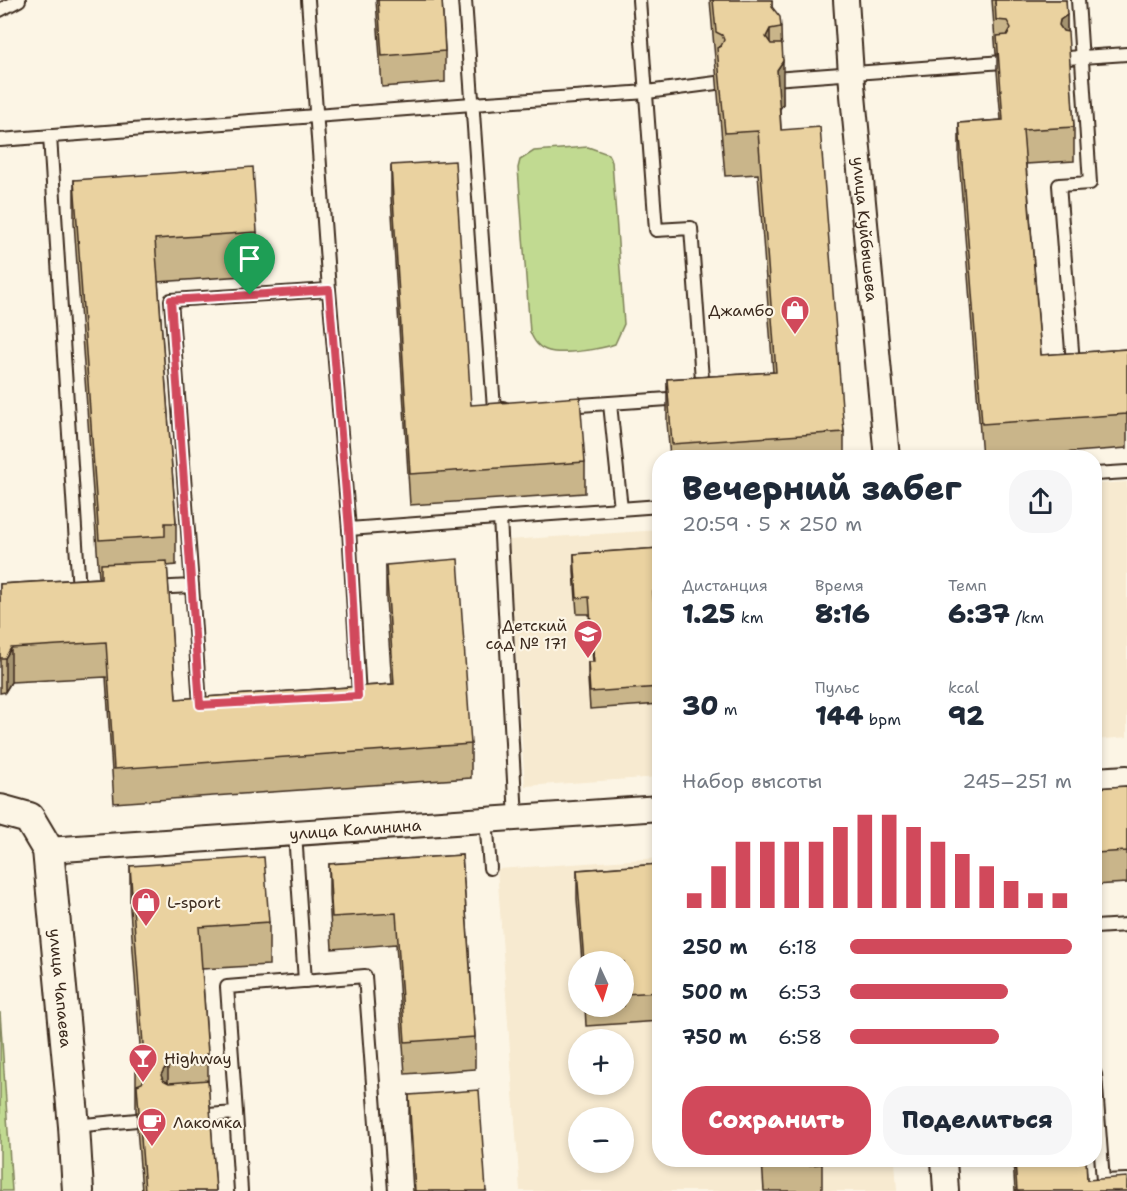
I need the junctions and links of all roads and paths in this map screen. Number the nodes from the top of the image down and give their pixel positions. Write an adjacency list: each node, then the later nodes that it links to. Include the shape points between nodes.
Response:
1 (19, 0): 7 (lane)
2 (308, 0): 17 (lane)
3 (465, 0): 16 (lane)
4 (639, 0): 15 (lane)
5 (846, 0): 12 (street, улица Куйбышева)
6 (1078, 0): 9 (lane)
7 (0, 10)
8 (1127, 54): 9 (lane)
9 (1082, 57): 10 (lane); 22 (lane, via 1090,183 1059,185 1073,363)
10 (1067, 58)
11 (1003, 62): 12 (lane)
12 (851, 74): 13 (lane); 26 (street, улица Куйбышева)
13 (774, 79)
14 (716, 83): 15 (lane)
15 (647, 92): 16 (lane); 23 (lane, via 656,230 691,228 703,396)
16 (472, 104): 17 (lane); 25 (lane, via 494,409)
17 (316, 116): 18 (lane); 21 (lane)
18 (50, 136): 19 (lane); 35 (lane)
19 (4, 139): 20 (lane)
20 (0, 150)
21 (329, 290): 32 (lane); 33 (lane, via 171,300)
22 (1095, 361)
23 (610, 404): 24 (lane); 30 (lane)
24 (552, 406)
25 (517, 408)
26 (886, 450)
27 (1127, 472): 28 (lane)
28 (1102, 474)
29 (652, 507): 30 (lane)
30 (621, 509): 31 (lane)
31 (500, 518): 32 (lane); 42 (lane)
32 (349, 529): 36 (lane, via 358,696)
33 (192, 586): 34 (lane); 37 (lane, via 200,705)
34 (136, 588)
35 (79, 591)
36 (336, 697)
37 (222, 704)
38 (1127, 778): 39 (street)
39 (1102, 780)
40 (652, 809): 42 (street, улица Калинина)
41 (0, 810): 45 (street, улица Чапаева, via 29,818)
42 (516, 818): 43 (street, улица Калинина)
43 (486, 820): 44 (street, улица Калинина); 46 (lane)
44 (295, 833): 45 (street, улица Калинина); 49 (lane)
45 (48, 850): 53 (street, улица Чапаева)
46 (490, 868)
47 (1127, 925): 48 (lane)
48 (1102, 927)
49 (305, 981): 50 (lane, via 227,987); 59 (lane, via 365,976)
50 (236, 1113): 51 (lane); 58 (lane)
51 (180, 1117)
52 (137, 1120): 53 (lane)
53 (74, 1126): 57 (street, улица Чапаева)
54 (944, 1167): 60 (street)
55 (1102, 1167): 56 (lane, via 1103,1181)
56 (1127, 1180)
57 (78, 1191)
58 (241, 1191)
59 (381, 1191)
60 (946, 1191)

